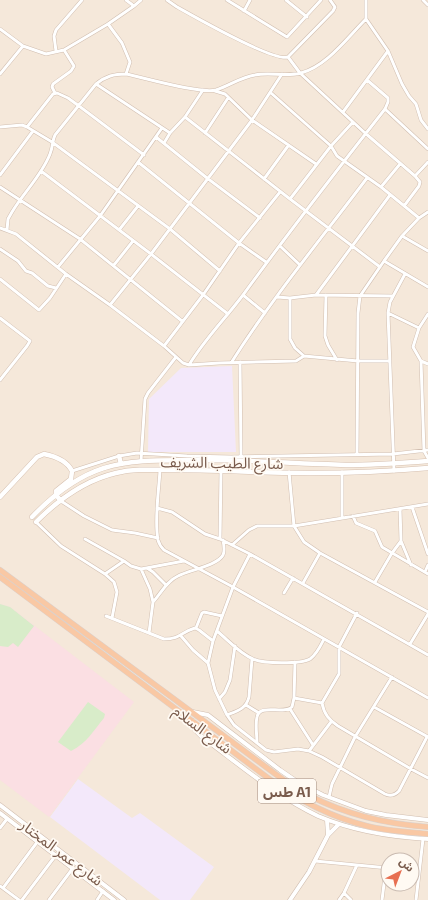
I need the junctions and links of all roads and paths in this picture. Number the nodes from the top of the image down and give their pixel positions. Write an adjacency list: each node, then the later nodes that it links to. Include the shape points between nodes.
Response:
1 (82, 0): 21 (street, via 56,30)
2 (126, 0): 13 (street)
3 (140, 0): 13 (street)
4 (168, 0): 23 (street, via 176,7 254,47 276,56)
5 (227, 0): 14 (street)
6 (250, 0): 14 (street)
7 (286, 0): 15 (street)
8 (322, 0): 15 (street)
9 (330, 0): 23 (street, via 335,7 333,11)
10 (366, 0): 16 (street)
11 (423, 0): 12 (street)
12 (428, 4)
13 (134, 6): 17 (street)
14 (244, 11): 15 (street, via 286,37)
15 (307, 17)
16 (366, 19): 22 (street); 24 (street, via 330,56)
17 (108, 24): 20 (street); 26 (street, via 128,56 130,62)
18 (0, 30): 19 (street)
19 (23, 46): 21 (street, via 46,54); 25 (street)
20 (64, 50): 21 (street); 32 (street, via 74,66 53,84)
21 (56, 51)
22 (388, 51): 28 (street); 44 (street, via 402,84 416,104 421,120)
23 (288, 57): 24 (street)
24 (300, 73): 27 (street); 37 (street)
25 (0, 74)
26 (126, 74): 29 (street, via 114,74); 30 (street)
27 (282, 74): 31 (street, via 255,74); 33 (street)
28 (367, 80): 36 (street, via 388,98); 37 (street)
29 (96, 84): 35 (street); 43 (street)
30 (203, 90): 31 (street); 38 (street)
31 (215, 90): 34 (street)
32 (55, 93): 35 (street); 42 (street)
33 (271, 93): 39 (street); 53 (street)
34 (228, 98): 39 (street); 47 (street)
35 (79, 106): 50 (street); 56 (street)
36 (385, 109): 48 (street); 54 (street)
37 (343, 112): 40 (street)
38 (185, 117): 46 (street); 47 (street)
39 (252, 120): 52 (street); 55 (street)
40 (353, 122): 48 (street); 53 (street)
41 (0, 127): 42 (street)
42 (27, 127): 45 (street)
43 (162, 128): 46 (street); 49 (street)
44 (428, 129)
45 (33, 131): 50 (street); 63 (street)
46 (170, 133): 51 (street)
47 (205, 133): 55 (street)
48 (366, 134): 57 (street); 61 (street)
49 (156, 137): 51 (street); 56 (street)
50 (52, 142): 62 (street, via 51,153); 70 (street)
51 (164, 144): 65 (street)
52 (288, 146): 60 (street); 67 (street)
53 (331, 146): 57 (street, via 337,156); 60 (street)
54 (428, 148)
55 (228, 151): 65 (street); 67 (street)
56 (144, 155): 58 (street)
57 (344, 160): 66 (street); 78 (street)
58 (138, 162): 70 (street); 75 (street)
59 (428, 162): 64 (street)
60 (316, 164): 73 (street)
61 (400, 164): 64 (street); 69 (street)
62 (41, 171): 74 (street); 80 (street)
63 (0, 175)
64 (415, 176): 77 (street, via 420,185)
65 (207, 178): 75 (street); 81 (street)
66 (367, 178): 69 (street); 84 (street)
67 (264, 179): 71 (street)
68 (0, 187): 74 (street)
69 (381, 187): 72 (street)
70 (117, 190): 76 (street); 80 (street)
71 (280, 192): 73 (street); 81 (street)
72 (390, 195): 77 (street); 93 (street)
73 (290, 199): 78 (street)
74 (21, 200): 86 (street, via 10,216); 89 (street)
75 (189, 203): 83 (street); 91 (street)
76 (138, 206): 83 (street); 87 (street)
77 (404, 206): 82 (street)
78 (305, 212): 84 (street); 92 (street)
79 (427, 213): 82 (street)
80 (100, 216): 87 (street); 89 (street)
81 (260, 218): 91 (street)
82 (420, 218): 88 (street)
83 (170, 229): 96 (street); 103 (street)
84 (328, 229): 93 (street); 100 (street)
85 (1, 230): 86 (street)
86 (7, 230): 101 (street, via 16,234)
87 (119, 230): 90 (street)
88 (402, 236): 95 (street); 97 (street)
89 (80, 239): 99 (street); 101 (street)
90 (133, 242): 96 (street); 99 (street)
91 (239, 243): 98 (street); 103 (street)
92 (280, 246): 98 (street); 100 (street)
93 (352, 247): 102 (street); 112 (street)
94 (0, 249): 109 (street, via 18,261 26,271 48,286)
95 (428, 251)
96 (151, 254): 107 (street); 110 (street)
97 (384, 261): 102 (street); 105 (street)
98 (266, 262): 111 (street)
99 (114, 265): 107 (street)
100 (300, 266): 116 (street)
101 (58, 267): 104 (street)
102 (380, 267): 114 (street)
103 (220, 271): 110 (street)
104 (66, 274): 109 (street); 118 (street)
105 (405, 274): 108 (street); 115 (street)
106 (0, 279): 109 (street, via 38,310 43,308)
107 (131, 279): 118 (street); 124 (street)
108 (428, 287)
109 (56, 288)
110 (203, 295): 121 (street); 124 (street)
111 (243, 295): 120 (street); 121 (street)
112 (316, 295): 113 (street); 117 (street)
113 (326, 295): 114 (street); 129 (street, via 325,336)
114 (360, 296): 115 (street); 130 (street)
115 (393, 296): 119 (street)
116 (277, 297): 117 (street); 120 (street)
117 (290, 298): 127 (street, via 290,339)
118 (110, 305): 126 (street)
119 (388, 312): 125 (street); 133 (street)
120 (265, 313): 134 (street)
121 (228, 314): 136 (street)
122 (428, 314): 125 (street)
123 (0, 318): 137 (street, via 30,341)
124 (182, 321): 126 (street)
125 (420, 328): 131 (street, via 413,347)
126 (164, 346): 128 (street)
127 (304, 356): 129 (street); 132 (street, via 296,361)
128 (176, 357): 136 (street); 141 (street, via 145,399)
129 (337, 360): 130 (street)
130 (358, 361): 133 (street); 143 (street)
131 (421, 361): 135 (street); 139 (street)
132 (240, 362): 134 (street); 145 (street)
133 (390, 362): 142 (street)
134 (231, 363): 136 (street)
135 (428, 364)
136 (189, 365)
137 (0, 380)
138 (428, 410): 139 (street)
139 (422, 413): 140 (street)
140 (426, 450): 142 (street); 148 (street)
141 (141, 453): 144 (street); 145 (street); 149 (street)
142 (393, 454): 143 (street); 150 (street)
143 (357, 455): 145 (street)
144 (119, 456): 151 (main road); 155 (street)
145 (240, 457)
146 (221, 460): 147 (main road, شارع الطيب الشريف); 149 (main road, شارع الطيب الشريف); 154 (main road)
147 (232, 460): 150 (main road, شارع الطيب الشريف, via 347,465); 156 (main road, via 230,465)
148 (428, 460): 150 (main road, شارع الطيب الشريف)
149 (141, 461): 151 (main road, شارع الطيب الشريف)
150 (394, 463): 157 (street)
151 (121, 464): 160 (main road, شارع الطيب الشريف, via 85,476)
152 (428, 468): 157 (main road, شارع الطيب الشريف)
153 (160, 470): 154 (main road, شارع الطيب الشريف); 162 (main road, شارع الطيب الشريف, via 115,473 82,486); 165 (street)
154 (221, 470): 156 (main road, شارع الطيب الشريف); 174 (street)
155 (72, 471): 160 (main road, via 71,479 57,490); 161 (main road, via 69,465 61,460 46,454 40,455)
156 (234, 471): 158 (main road, شارع الطيب الشريف)
157 (394, 471): 159 (main road, شارع الطيب الشريف)
158 (289, 472): 159 (main road, شارع الطيب الشريف); 171 (street)
159 (342, 472): 169 (street)
160 (56, 495): 162 (main road); 168 (main road, شارع الطيب الشريف)
161 (0, 497)
162 (61, 501): 170 (main road, شارع الطيب الشريف); 172 (street, via 112,530)
163 (428, 504): 164 (street)
164 (412, 507): 166 (street); 177 (street)
165 (157, 508): 172 (street); 174 (street, via 172,512 205,534)
166 (400, 509): 167 (street); 175 (street)
167 (353, 516): 169 (street); 179 (street, via 356,523 374,531 381,546)
168 (32, 517)
169 (342, 518): 171 (street)
170 (36, 522): 191 (street, via 61,546)
171 (294, 526): 176 (street, via 254,527); 178 (street, via 304,542)
172 (158, 538): 183 (street, via 164,550)
173 (85, 539): 182 (street)
174 (222, 539): 176 (street); 188 (street, via 223,555)
175 (401, 541): 179 (street); 185 (street)
176 (232, 544): 180 (street)
177 (427, 548): 181 (street)
178 (320, 553): 194 (street); 195 (street)
179 (392, 553): 185 (street); 194 (street)
180 (250, 554): 193 (street); 197 (street)
181 (428, 554)
182 (124, 561): 187 (street); 191 (street)
183 (184, 561): 186 (street); 188 (street)
184 (428, 564): 190 (street)
185 (411, 565): 190 (street)
186 (146, 568): 187 (street); 196 (street)
187 (141, 569): 199 (street)
188 (200, 569): 196 (street, via 179,575); 197 (street)
189 (0, 570): 226 (highway, شارع السلام)
190 (426, 573)
191 (105, 574): 204 (street, via 114,582 117,589)
192 (0, 577): 229 (highway, شارع السلام / طس A1)
193 (293, 578): 195 (street); 198 (street)
194 (375, 582): 201 (street)
195 (303, 583): 200 (street)
196 (166, 585): 199 (street)
197 (232, 587): 203 (street); 209 (street)
198 (284, 593)
199 (153, 602): 207 (street)
200 (357, 613): 211 (street); 213 (street)
201 (428, 613): 211 (street)
202 (106, 616): 204 (street)
203 (222, 616): 205 (street, via 204,612); 206 (street)
204 (112, 618): 207 (street)
205 (196, 628): 208 (street); 210 (street)
206 (217, 631): 210 (street); 212 (street)
207 (149, 634): 208 (street, via 172,639)
208 (181, 636): 217 (street)
209 (324, 639): 213 (street); 216 (street, via 312,657)
210 (213, 641): 217 (street)
211 (410, 644): 214 (street)
212 (235, 646): 215 (street); 221 (street, via 226,692)
213 (339, 647): 218 (street); 222 (street, via 339,674)
214 (428, 655)
215 (252, 659): 216 (street, via 264,662); 223 (street)
216 (296, 662): 219 (street)
217 (208, 663): 221 (street)
218 (392, 677): 220 (street); 224 (street)
219 (294, 698): 222 (street); 225 (street)
220 (428, 698)
221 (219, 699): 228 (street)
222 (322, 703): 230 (street)
223 (246, 705): 227 (street); 228 (street, via 239,711)
224 (374, 707): 231 (street); 232 (street)
225 (290, 709): 227 (street, via 264,710); 234 (street)
226 (193, 712): 239 (street, via 208,716 280,770); 246 (highway, شارع السلام, via 309,796 362,816)
227 (259, 713): 233 (street)
228 (227, 715): 233 (street, via 234,725)
229 (192, 721): 243 (street, via 199,735 263,782); 248 (highway, شارع السلام / طس A1, via 278,785 311,805 366,826)
230 (331, 722): 231 (street); 234 (street)
231 (355, 736): 236 (street); 237 (street)
232 (428, 737): 237 (street)
233 (257, 743): 235 (street, via 269,751)
234 (313, 745): 235 (street)
235 (309, 751): 236 (street)
236 (339, 768): 237 (street, via 390,796 397,793); 239 (street)
237 (410, 769): 238 (street)
238 (428, 778)
239 (329, 797): 244 (street, via 373,813)
240 (0, 805): 266 (street, شارع عمر المختار)
241 (0, 813): 242 (street, شارع عمر المختار)
242 (7, 818): 247 (street); 252 (street, شارع عمر المختار)
243 (327, 820): 245 (street); 249 (street)
244 (428, 820)
245 (339, 824): 249 (street); 250 (street, via 366,832)
246 (428, 827)
247 (0, 828)
248 (428, 834)
249 (328, 835): 254 (street)
250 (423, 839): 251 (street); 255 (street)
251 (428, 839)
252 (38, 841): 253 (street, شارع عمر المختار); 259 (street)
253 (56, 855): 258 (street, شارع عمر المختار); 262 (street)
254 (315, 861): 256 (street); 267 (street)
255 (420, 864)
256 (357, 865): 257 (street); 261 (street)
257 (380, 867)
258 (73, 868): 260 (street, شارع عمر المختار); 263 (street)
259 (1, 887): 262 (street)
260 (103, 891): 264 (street); 265 (street, شارع عمر المختار)
261 (344, 893): 268 (street); 269 (street)
262 (21, 900)
263 (49, 900)
264 (97, 900)
265 (114, 900)
266 (124, 900)
267 (291, 900)
268 (339, 900)
269 (351, 900)

